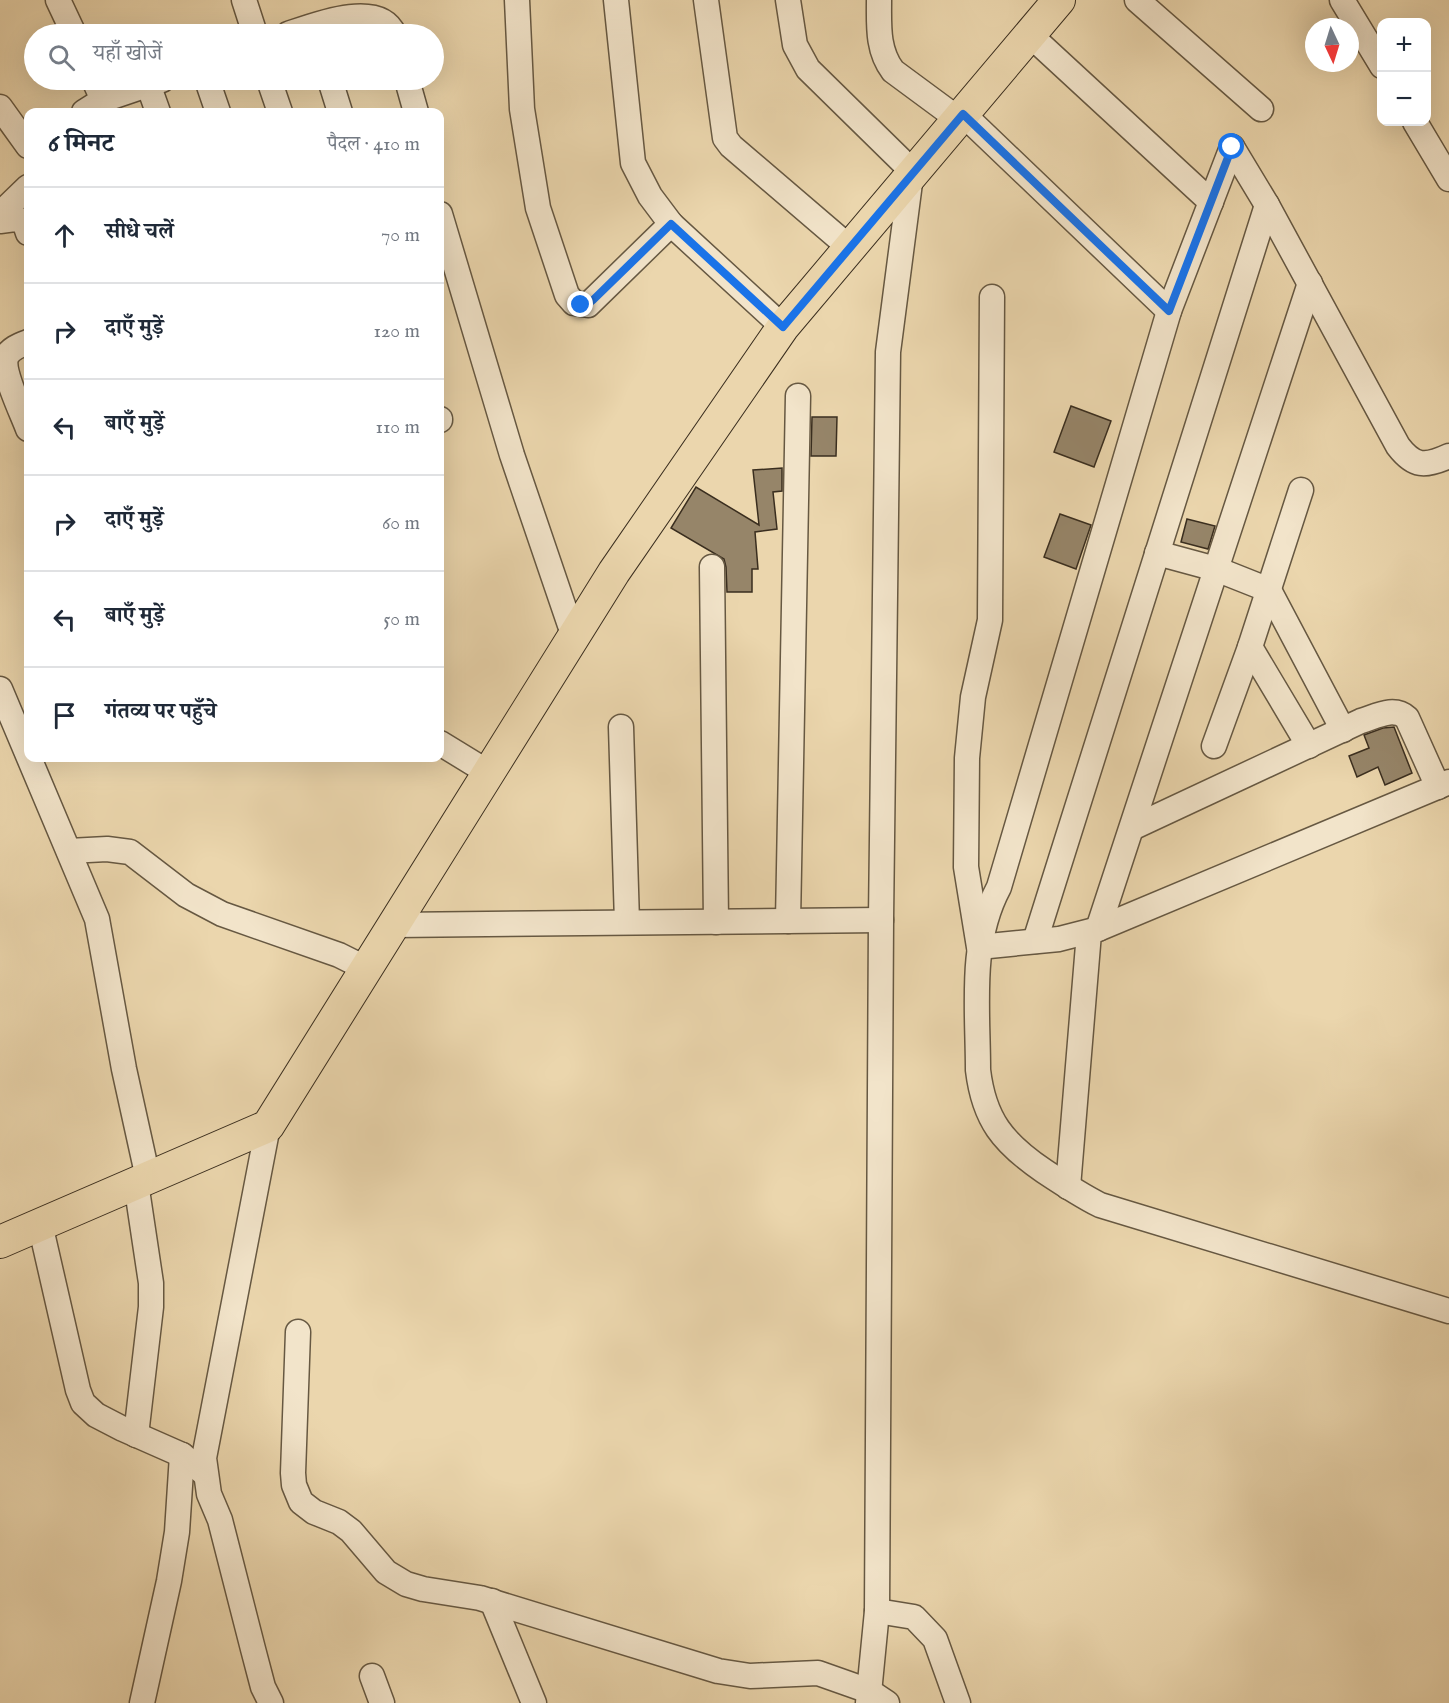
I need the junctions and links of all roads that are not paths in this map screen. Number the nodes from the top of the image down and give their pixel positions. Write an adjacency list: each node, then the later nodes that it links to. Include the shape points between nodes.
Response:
1 (58, 0): 11 (street)
2 (244, 0): 12 (street)
3 (517, 0): 42 (street, via 522,109 538,208 567,295 574,303 588,304)
4 (616, 0): 42 (street, via 633,164)
5 (706, 0): 44 (street, via 725,138)
6 (788, 0): 34 (street, via 795,45 808,69)
7 (879, 0): 31 (street, via 879,33 886,62 893,71)
8 (1059, 0): 15 (main road)
9 (1137, 0): 30 (street)
10 (1342, 0): 16 (street)
11 (69, 24)
12 (252, 24)
13 (326, 24): 14 (street, via 349,13 364,12)
14 (389, 24)
15 (1030, 35): 31 (main road); 37 (street)
16 (1377, 58)
17 (122, 90): 23 (street)
18 (156, 90): 25 (street)
19 (210, 90): 26 (street)
20 (272, 90): 27 (street)
21 (333, 90): 28 (street)
22 (410, 90): 29 (street)
23 (94, 97)
24 (0, 107): 33 (street)
25 (158, 108)
26 (217, 108)
27 (279, 108)
28 (339, 108)
29 (415, 108)
30 (1261, 109)
31 (960, 116): 34 (main road); 47 (street)
32 (1416, 126): 35 (street)
33 (24, 140)
34 (912, 174): 44 (main road); 72 (street, via 888,352)
35 (1449, 179)
36 (24, 191): 39 (street)
37 (1211, 202): 38 (street, via 1232,147); 47 (street)
38 (1267, 205): 45 (street); 54 (street)
39 (0, 214)
40 (0, 221): 41 (street)
41 (24, 221)
42 (671, 224): 48 (street)
43 (444, 227): 58 (street, via 512,455)
44 (849, 247): 48 (main road)
45 (1310, 283): 52 (street, via 1406,456 1423,464); 56 (street)
46 (992, 297): 79 (street, via 990,620 973,697 967,758 966,867)
47 (1169, 311): 79 (street)
48 (783, 327): 58 (main road, via 614,572)
49 (24, 344): 51 (street, via 11,350 6,359)
50 (798, 396): 73 (street)
51 (24, 418)
52 (1449, 456)
53 (1301, 490): 57 (street)
54 (1157, 554): 56 (street); 78 (street)
55 (712, 567): 75 (street)
56 (1216, 569): 57 (street); 70 (street)
57 (1269, 590): 59 (street); 62 (street)
58 (574, 637): 68 (main road)
59 (1250, 647): 65 (street); 66 (street)
60 (0, 689): 63 (street)
61 (621, 727): 74 (street)
62 (1343, 730): 66 (street); 69 (street, via 1378,715 1400,712)
63 (24, 745)
64 (444, 745): 68 (street)
65 (1214, 746)
66 (1309, 746): 70 (street)
67 (31, 762): 71 (street)
68 (489, 773): 76 (main road)
69 (1443, 784): 77 (street)
70 (1132, 828): 77 (street)
71 (69, 851): 80 (street, via 130,852 186,895 222,914); 82 (street, via 97,919)
72 (881, 920): 73 (street); 92 (street)
73 (789, 921): 75 (street)
74 (627, 922): 75 (street); 76 (street)
75 (716, 922)
76 (394, 925): 80 (main road)
77 (1093, 931): 78 (street); 83 (street)
78 (1035, 941): 79 (street)
79 (979, 947): 83 (street, via 978,1070 987,1110 1012,1148)
80 (367, 969): 81 (main road)
81 (268, 1126): 82 (main road); 90 (street, via 207,1433)
82 (142, 1181): 84 (main road); 88 (street, via 151,1306)
83 (1068, 1187): 86 (street, via 1123,1213)
84 (40, 1224): 85 (main road); 88 (street, via 78,1390 89,1410)
85 (0, 1242)
86 (1449, 1311)
87 (298, 1332): 91 (street, via 293,1473 301,1502 351,1531 386,1572 406,1584)
88 (136, 1435): 89 (street)
89 (182, 1455): 90 (street); 95 (street, via 177,1532)
90 (205, 1474): 96 (street, via 263,1687)
91 (492, 1602): 94 (street, via 718,1671 750,1676 818,1673); 98 (street)
92 (877, 1611): 94 (street); 99 (street, via 914,1617 935,1640)
93 (372, 1676): 97 (street)
94 (875, 1699)
95 (142, 1703)
96 (271, 1703)
97 (382, 1703)
98 (534, 1703)
99 (958, 1703)

